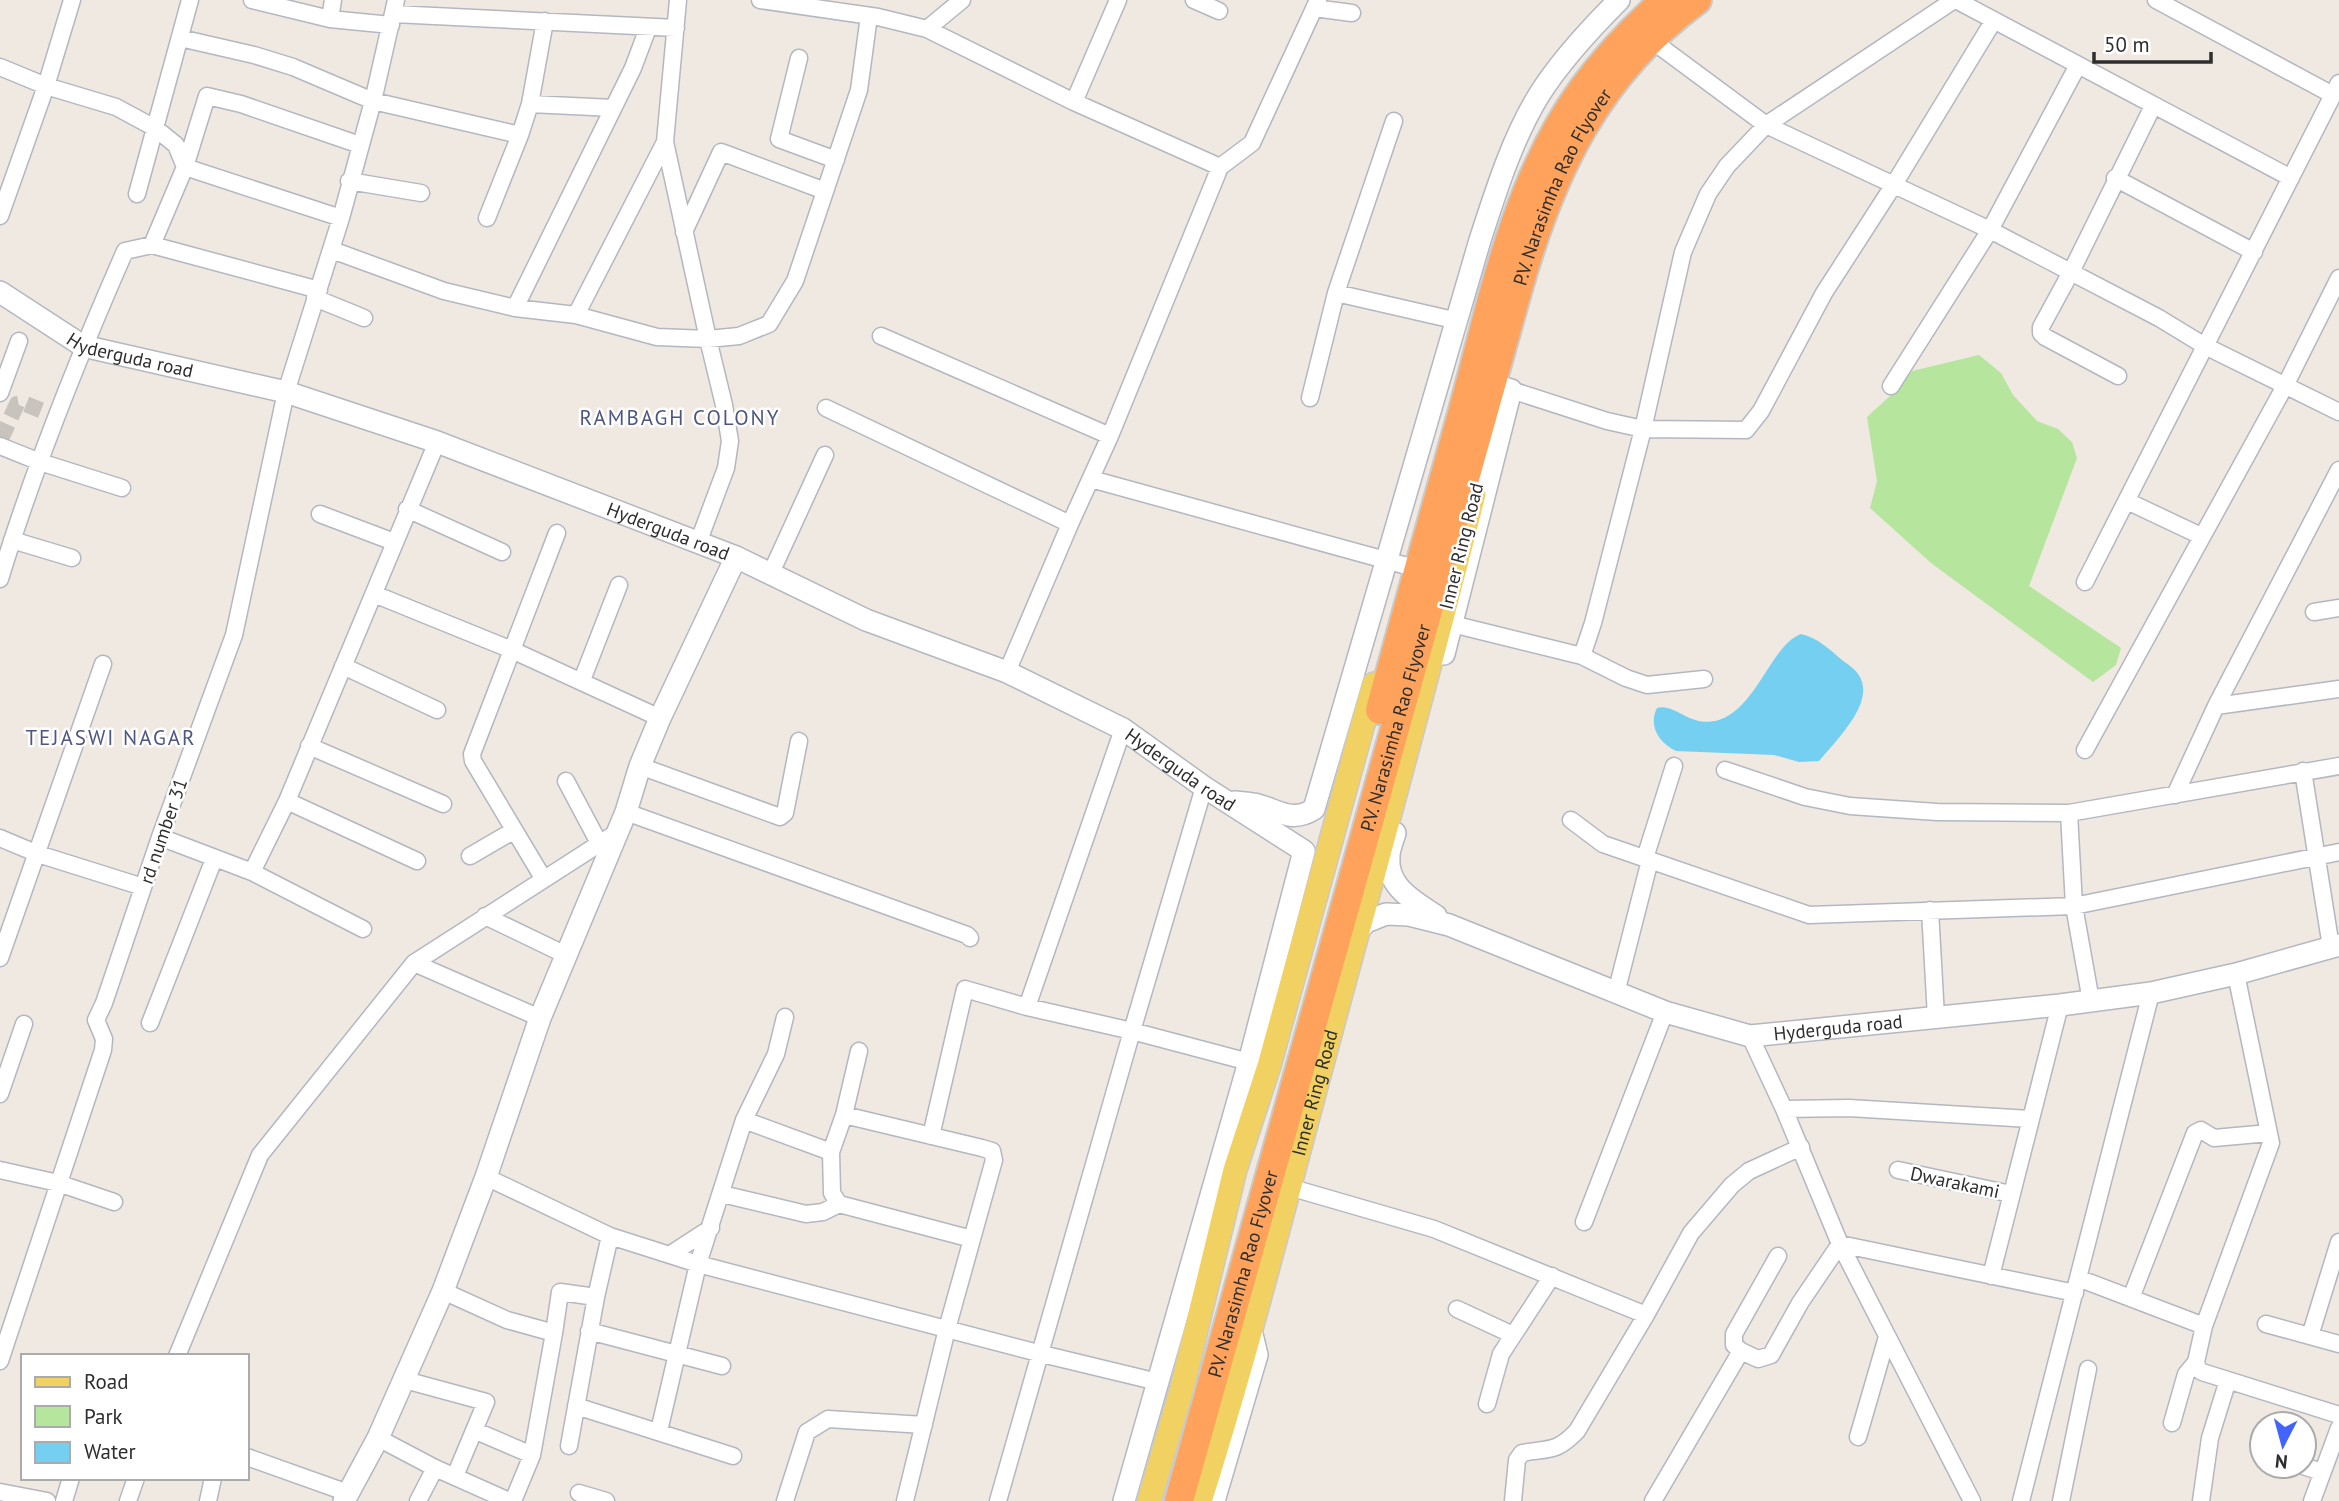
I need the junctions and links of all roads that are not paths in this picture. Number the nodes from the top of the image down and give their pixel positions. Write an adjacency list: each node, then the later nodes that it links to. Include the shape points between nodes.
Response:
1 (72, 0): 33 (street)
2 (190, 0): 28 (street)
3 (252, 0): 22 (street)
4 (333, 0): 22 (street)
5 (678, 0): 26 (street)
6 (760, 0): 21 (street)
7 (962, 0): 27 (street)
8 (1118, 0): 36 (street)
9 (1194, 0): 18 (street)
10 (1619, 0): 72 (street, via 1540,94 1525,122 1489,212)
11 (1651, 0): 72 (main road, via 1572,84 1531,156)
12 (1665, 0): 280 (highway, P.V. Narasimha Rao Flyover, via 1636,26 1582,90 1540,161 1511,239)
13 (1697, 0): 281 (highway, P.V. Narasimha Rao Flyover, via 1651,40 1599,101 1543,206)
14 (1704, 0): 29 (main road, Inner Ring Road)
15 (1955, 0): 23 (street); 41 (street)
16 (2156, 0): 34 (street)
17 (1316, 4): 20 (street); 48 (street, via 1252,143)
18 (1219, 11)
19 (394, 13): 22 (street); 24 (street); 35 (street, rd number 31)
20 (1352, 13)
21 (869, 16): 27 (street); 46 (street, via 859,90)
22 (330, 19)
23 (1994, 20): 31 (street); 52 (street)
24 (545, 21): 25 (street); 37 (street)
25 (648, 28): 26 (street); 39 (street)
26 (676, 28): 44 (street)
27 (927, 29): 36 (street)
28 (180, 38): 35 (street, via 293,67); 42 (street)
29 (1654, 43): 41 (street); 81 (main road, Inner Ring Road, via 1602,104 1562,172 1522,286)
30 (800, 58): 46 (street, via 779,139)
31 (2078, 65): 38 (street); 59 (street)
32 (0, 67): 33 (street)
33 (46, 86): 42 (street, via 116,107); 56 (street)
34 (2336, 89): 50 (street)
35 (373, 101): 43 (street); 45 (street, rd number 31)
36 (1074, 102): 48 (street)
37 (530, 104): 39 (street); 43 (street)
38 (2153, 106): 49 (street); 50 (street)
39 (613, 108): 69 (street)
40 (1394, 121): 67 (street)
41 (1766, 125): 52 (street); 87 (street, via 1708,194 1683,252)
42 (155, 128): 47 (street, via 176,145); 55 (street)
43 (520, 135): 58 (street)
44 (665, 142): 60 (street); 70 (street)
45 (360, 145): 47 (street, via 206,96); 51 (street, rd number 31)
46 (836, 160): 53 (street)
47 (185, 167): 57 (street); 61 (street)
48 (1220, 167): 88 (street)
49 (2115, 178): 63 (street); 64 (street)
50 (2291, 178): 63 (street)
51 (349, 181): 54 (street); 57 (street, rd number 31)
52 (1893, 186): 59 (street); 87 (street, via 1824,293 1753,424 1746,430)
53 (825, 191): 60 (street, via 721,152); 74 (street, via 794,281 769,324 739,336)
54 (421, 193)
55 (138, 194)
56 (0, 216)
57 (341, 218): 62 (street, rd number 31)
58 (487, 218)
59 (1990, 230): 64 (street); 80 (street)
60 (684, 232): 74 (street)
61 (152, 245): 68 (street); 76 (street, via 125,251)
62 (332, 250): 68 (street, rd number 31); 69 (street, via 443,291)
63 (2254, 252): 77 (street)
64 (2071, 272): 77 (street); 78 (street, via 2041,332)
65 (2339, 278): 79 (street)
66 (0, 292): 76 (street, Hyderguda road)
67 (1336, 293): 72 (street); 84 (street)
68 (317, 294): 71 (street); 82 (street, rd number 31)
69 (515, 308): 70 (street)
70 (576, 315): 74 (street, via 657,337)
71 (364, 318)
72 (1467, 323): 108 (main road)
73 (881, 336): 88 (street)
74 (708, 340): 104 (street, via 730,441 726,468)
75 (19, 341): 83 (street)
76 (83, 346): 82 (street, Hyderguda road); 92 (street, via 52,414)
77 (2204, 346): 79 (street); 96 (street)
78 (2118, 376)
79 (2286, 384): 86 (street); 101 (street)
80 (1891, 386)
81 (1506, 388): 87 (street); 116 (street); 165 (main road, Inner Ring Road)
82 (286, 392): 89 (street, Hyderguda road); 147 (street, rd number 31, via 234,635)
83 (0, 393)
84 (1310, 398)
85 (826, 408): 99 (street)
86 (2339, 412)
87 (1643, 429): 118 (street)
88 (1110, 436): 94 (street)
89 (437, 442): 97 (street); 104 (street, Hyderguda road)
90 (0, 443): 92 (street)
91 (825, 455): 109 (street)
92 (40, 462): 95 (street); 102 (street)
93 (2339, 470): 125 (street)
94 (1091, 480): 99 (street); 108 (street)
95 (122, 488)
96 (2127, 501): 101 (street); 111 (street)
97 (407, 509): 103 (street); 105 (street)
98 (320, 514): 103 (street)
99 (1070, 524): 121 (street)
100 (557, 533): 117 (street)
101 (2200, 537): 131 (street)
102 (12, 540): 107 (street); 110 (street)
103 (394, 542): 113 (street)
104 (698, 543): 106 (street, Hyderguda road)
105 (502, 552)
106 (736, 557): 109 (street, Hyderguda road); 127 (street)
107 (72, 558)
108 (1397, 564): 141 (street, via 1314,809 1291,817 1256,805); 279 (main road, via 1273,1052 1235,1170 1182,1388)
109 (770, 575): 121 (street, Hyderguda road, via 866,620)
110 (0, 579)
111 (2085, 582)
112 (619, 585): 123 (street)
113 (374, 594): 117 (street); 120 (street)
114 (2339, 608): 115 (street)
115 (2314, 612)
116 (1452, 624): 118 (street); 163 (street, via 1388,856 1393,881 1405,896)
117 (512, 650): 123 (street); 146 (street, via 472,761)
118 (1582, 656): 122 (street, via 1647,685)
119 (103, 664): 151 (street)
120 (343, 666): 126 (street); 130 (street)
121 (1007, 672): 128 (street, Hyderguda road)
122 (1704, 679)
123 (582, 680): 127 (street)
124 (2339, 689): 125 (street)
125 (2216, 706): 139 (street)
126 (437, 710)
127 (660, 718): 132 (street)
128 (1123, 729): 138 (street, Hyderguda road); 176 (street)
129 (799, 741): 132 (street, via 785,813 780,817)
130 (309, 746): 140 (street); 142 (street)
131 (2085, 750)
132 (640, 766): 143 (street)
133 (1674, 766): 155 (street)
134 (2339, 766): 136 (street)
135 (1725, 770): 144 (street, via 1805,797 1850,806)
136 (2303, 771): 139 (street); 153 (street)
137 (566, 781): 148 (street)
138 (1204, 787): 141 (street, Hyderguda road); 183 (street)
139 (2175, 795): 144 (street)
140 (288, 801): 156 (street); 157 (street)
141 (1227, 802): 186 (street, Hyderguda road, via 1304,851)
142 (443, 804)
143 (626, 812): 148 (street); 166 (street)
144 (2069, 813): 160 (street)
145 (1571, 820): 155 (street, via 1603,844)
146 (513, 831): 152 (street); 158 (street)
147 (160, 837): 154 (street); 159 (street, rd number 31)
148 (607, 838): 158 (street); 168 (street)
149 (2, 844): 151 (street)
150 (2339, 852): 153 (street)
151 (38, 853): 159 (street); 169 (street)
152 (470, 856)
153 (2316, 856): 160 (street); 167 (street)
154 (214, 859): 157 (street); 181 (street)
155 (1647, 859): 161 (street, via 1809,915); 172 (street)
156 (417, 861)
157 (252, 872): 164 (street)
158 (543, 878): 162 (street)
159 (143, 887): 199 (street, rd number 31, via 96,1020 103,1050)
160 (2074, 906): 161 (street); 174 (street)
161 (1930, 910): 179 (street)
162 (485, 916): 168 (street); 170 (street)
163 (1449, 925): 165 (street, Hyderguda road, via 1387,914 1366,922); 172 (street, Hyderguda road)
164 (363, 929)
165 (1357, 932): 200 (main road, Inner Ring Road)
166 (970, 938)
167 (2335, 946): 171 (street, Hyderguda road)
168 (566, 955): 180 (street)
169 (0, 958)
170 (414, 962): 180 (street); 233 (street, via 260,1155)
171 (2236, 974): 173 (street, Hyderguda road); 192 (street)
172 (1616, 993): 177 (street, Hyderguda road)
173 (2151, 993): 174 (street, Hyderguda road); 216 (street)
174 (2091, 1001): 175 (street, Hyderguda road)
175 (2060, 1005): 179 (street, Hyderguda road); 191 (street)
176 (1027, 1007): 183 (street); 193 (street, via 960,987)
177 (1665, 1012): 184 (street, Hyderguda road); 205 (street)
178 (785, 1017): 190 (street, via 776,1054)
179 (1936, 1017): 184 (street, Hyderguda road)
180 (540, 1018): 198 (street)
181 (150, 1023)
182 (24, 1024): 187 (street)
183 (1132, 1031): 186 (street); 234 (street)
184 (1750, 1035): 188 (street)
185 (859, 1051): 189 (street)
186 (1249, 1062): 242 (street)
187 (0, 1094)
188 (1784, 1109): 191 (street, via 1849,1108); 194 (street)
189 (844, 1115): 193 (street); 195 (street)
190 (744, 1119): 195 (street); 201 (street)
191 (2030, 1119): 202 (street)
192 (2269, 1133): 219 (street, via 2214,1138 2201,1130 2195,1133); 223 (street, via 2271,1143)
193 (931, 1136): 208 (street, via 992,1151 994,1160)
194 (1801, 1147): 210 (street); 221 (street, via 1749,1171 1732,1185 1691,1233)
195 (831, 1152): 204 (street, via 832,1193)
196 (0, 1170): 199 (street)
197 (1898, 1170): 202 (street, Dwarakami)
198 (486, 1177): 207 (street); 217 (street)
199 (58, 1183): 203 (street); 236 (street, rd number 31)
200 (1289, 1188): 214 (street, via 1434,1228); 225 (main road, Inner Ring Road)
201 (722, 1194): 204 (street, via 806,1214); 206 (street)
202 (2011, 1194): 215 (street)
203 (114, 1202)
204 (839, 1204): 208 (street)
205 (1584, 1222)
206 (711, 1228): 211 (street); 213 (street)
207 (610, 1236): 211 (street); 218 (street)
208 (972, 1239): 224 (street)
209 (2339, 1242): 229 (street)
210 (1840, 1244): 215 (street); 230 (street); 232 (street, via 1771,1355 1758,1359)
211 (671, 1254): 213 (street)
212 (1778, 1256): 232 (street, via 1734,1334 1734,1345)
213 (698, 1264): 224 (street); 235 (street)
214 (1552, 1276): 221 (street); 228 (street)
215 (1991, 1276): 216 (street)
216 (2076, 1286): 219 (street); 287 (street)
217 (443, 1291): 227 (street, via 507,1320); 240 (street)
218 (596, 1297): 226 (street); 227 (street, via 559,1292)
219 (2131, 1298): 223 (street)
220 (1457, 1309): 228 (street)
221 (1646, 1315): 284 (street, via 1577,1431 1553,1449 1522,1453 1517,1460)
222 (2266, 1324): 229 (street)
223 (2204, 1326): 237 (street)
224 (947, 1329): 234 (street); 247 (street)
225 (1251, 1330): 282 (main road, Inner Ring Road); 283 (street, via 1256,1355)
226 (589, 1331): 235 (street); 244 (street)
227 (554, 1333): 254 (street)
228 (1513, 1335): 243 (street, via 1501,1354)
229 (2309, 1336): 231 (street)
230 (1887, 1337): 251 (street); 286 (street)
231 (2339, 1344)
232 (1741, 1351): 285 (street)
233 (178, 1354)
234 (1042, 1354): 242 (street); 277 (street)
235 (677, 1356): 238 (street); 250 (street)
236 (0, 1361)
237 (2196, 1362): 241 (street, via 2203,1372); 246 (street, via 2186,1374)
238 (722, 1366)
239 (2088, 1369): 288 (street)
240 (405, 1380): 249 (street, via 486,1402); 252 (street)
241 (2228, 1380): 245 (street); 289 (street, via 2210,1438)
242 (1158, 1382): 278 (street)
243 (1487, 1404)
244 (576, 1406): 250 (street); 253 (street)
245 (2339, 1415)
246 (2172, 1423)
247 (923, 1424): 275 (street, via 828,1419 807,1432); 276 (street)
248 (2339, 1428): 259 (street)
249 (476, 1431): 254 (street); 260 (street)
250 (659, 1431): 255 (street)
251 (1858, 1437)
252 (378, 1438): 257 (street); 267 (street)
253 (569, 1446)
254 (532, 1455): 273 (street)
255 (733, 1456)
256 (248, 1457): 267 (street)
257 (435, 1468): 260 (street); 272 (street)
258 (2318, 1471): 259 (street)
259 (2322, 1472): 290 (street)
260 (455, 1476): 266 (street)
261 (70, 1480): 269 (street)
262 (135, 1480): 270 (street)
263 (213, 1480): 271 (street)
264 (0, 1492): 268 (street)
265 (579, 1493): 274 (street)
266 (484, 1496): 273 (street)
267 (346, 1497)
268 (47, 1501)
269 (64, 1501)
270 (128, 1501)
271 (208, 1501)
272 (418, 1501)
273 (511, 1501)
274 (606, 1501)
275 (785, 1501)
276 (905, 1501)
277 (998, 1501)
278 (1124, 1501)
279 (1149, 1501)
280 (1162, 1501)
281 (1180, 1501)
282 (1200, 1501)
283 (1214, 1501)
284 (1513, 1501)
285 (1653, 1501)
286 (1972, 1501)
287 (2021, 1501)
288 (2061, 1501)
289 (2201, 1501)
290 (2312, 1501)

